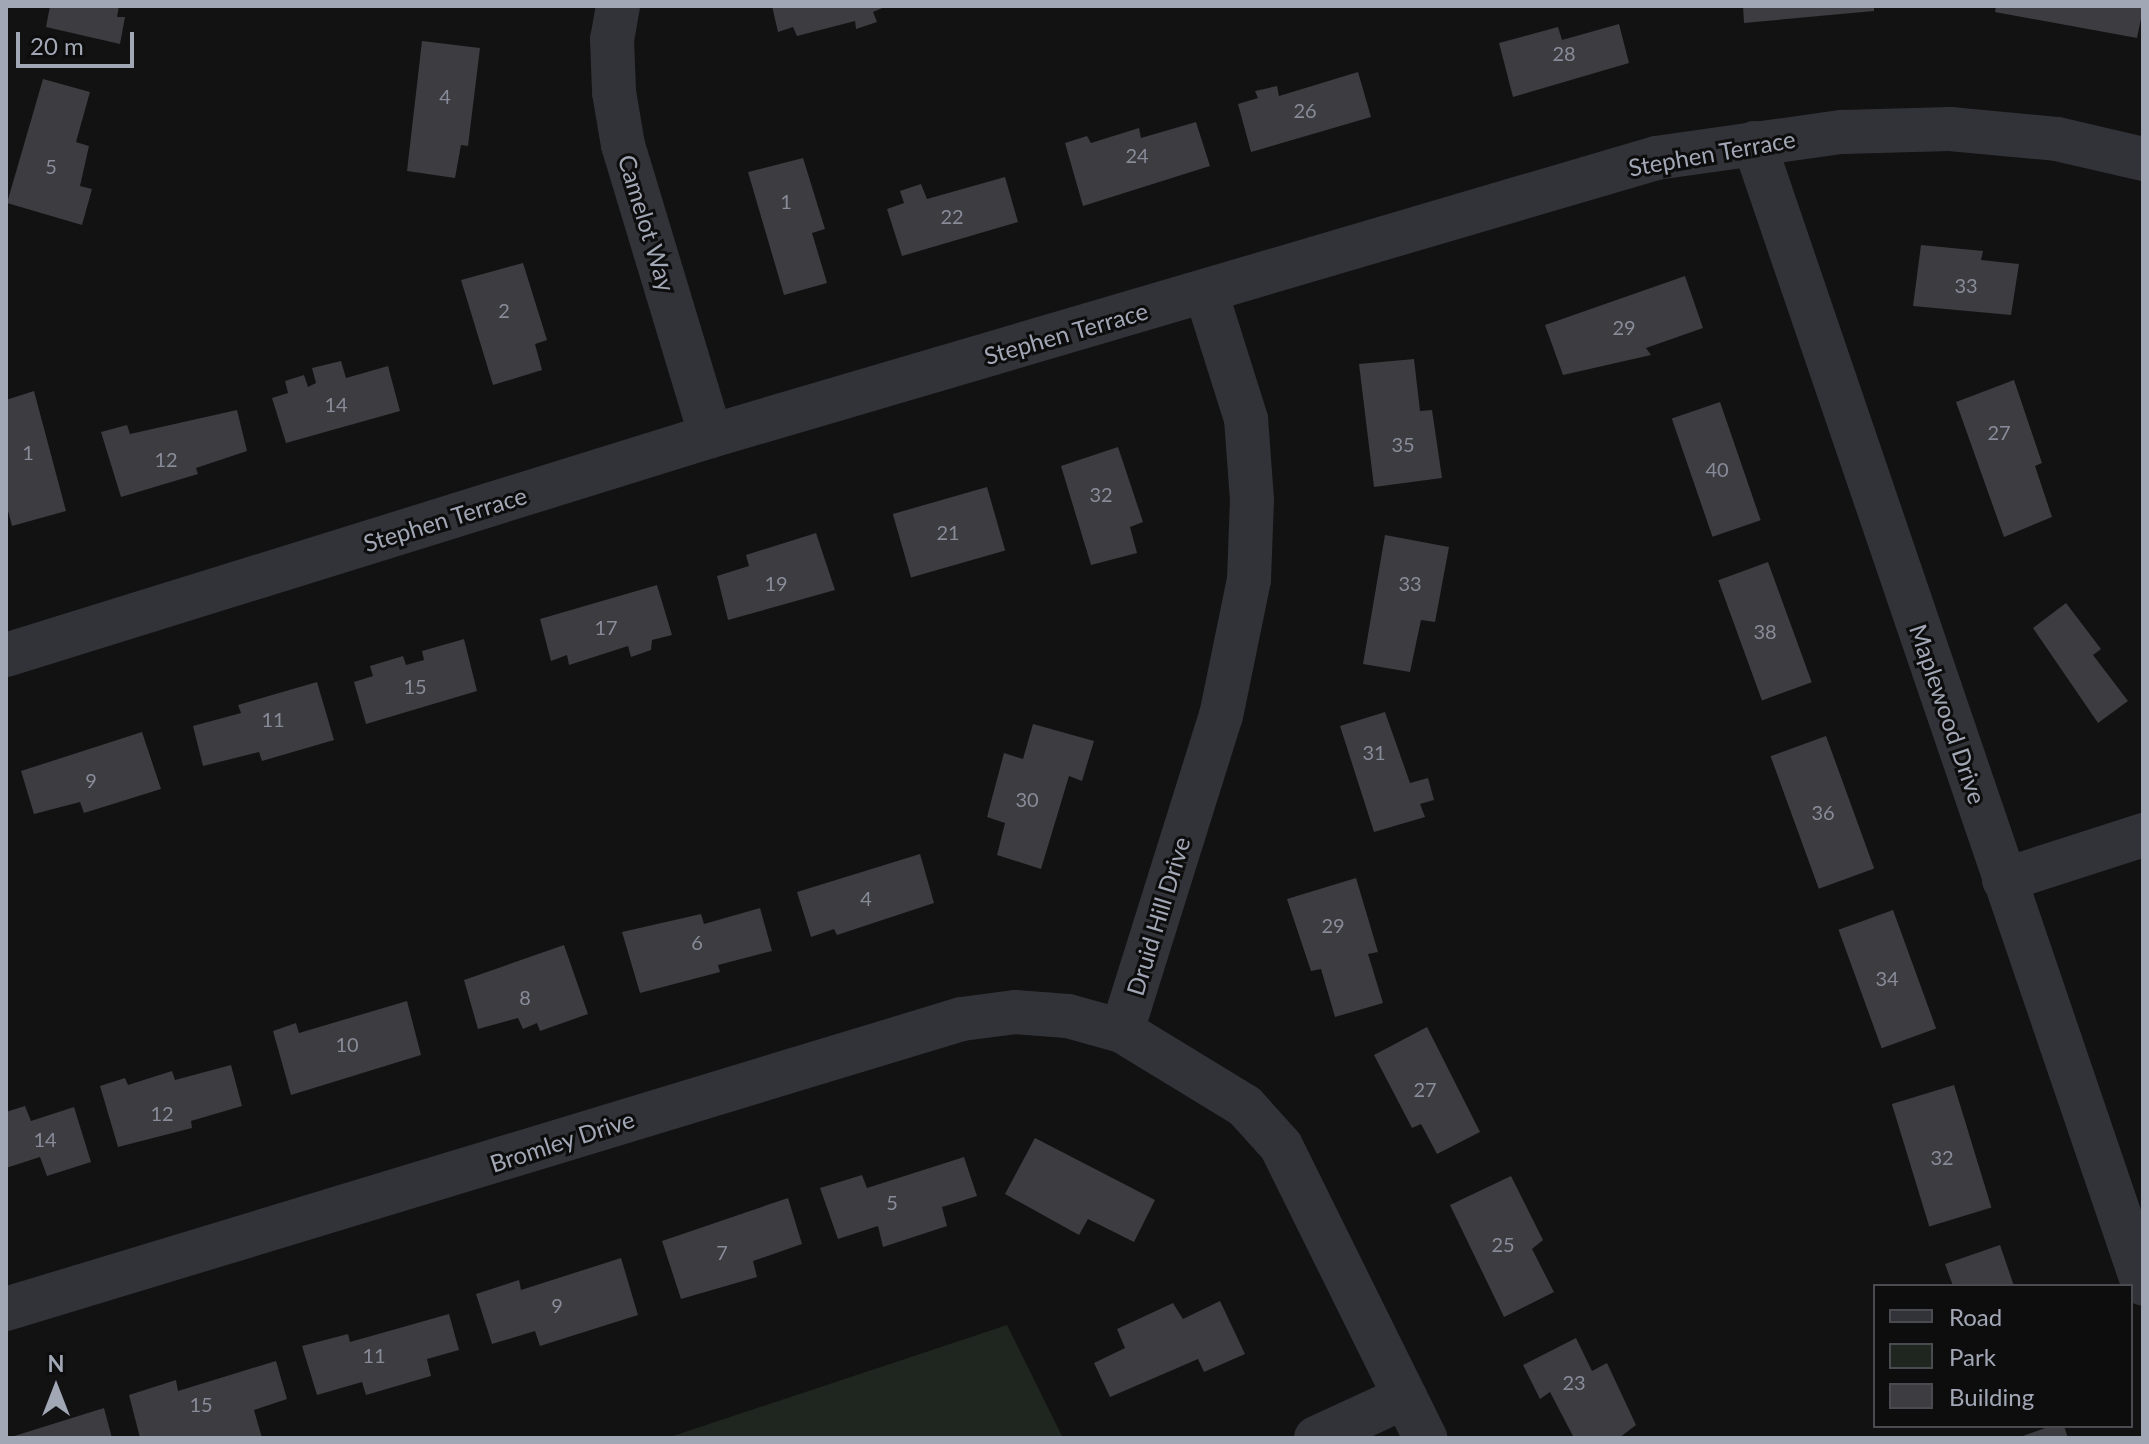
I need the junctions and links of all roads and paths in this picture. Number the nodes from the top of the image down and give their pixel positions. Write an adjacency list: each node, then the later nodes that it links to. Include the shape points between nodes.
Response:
1 (618, 6): 5 (street, Camelot Way, via 612,39 623,145)
2 (1754, 143): 3 (street, Stephen Terrace, via 1842,132 1950,129 2057,139); 4 (street, Stephen Terrace, via 1656,158); 8 (street, Maplewood Drive)
3 (2143, 159)
4 (1206, 292): 5 (street, Stephen Terrace); 9 (street, Druid Hill Drive, via 1246,419 1252,500 1249,580 1221,716)
5 (711, 436): 6 (street, Stephen Terrace)
6 (6, 655)
7 (2143, 835): 8 (street)
8 (2004, 880): 10 (street, Maplewood Drive)
9 (1122, 1031): 11 (street, Bromley Drive, via 1068,1016 1015,1012 962,1019); 12 (street, via 1245,1106 1281,1146)
10 (2143, 1284)
11 (6, 1309)
12 (1405, 1397): 13 (street); 14 (street)
13 (1316, 1438)
14 (1425, 1438)

